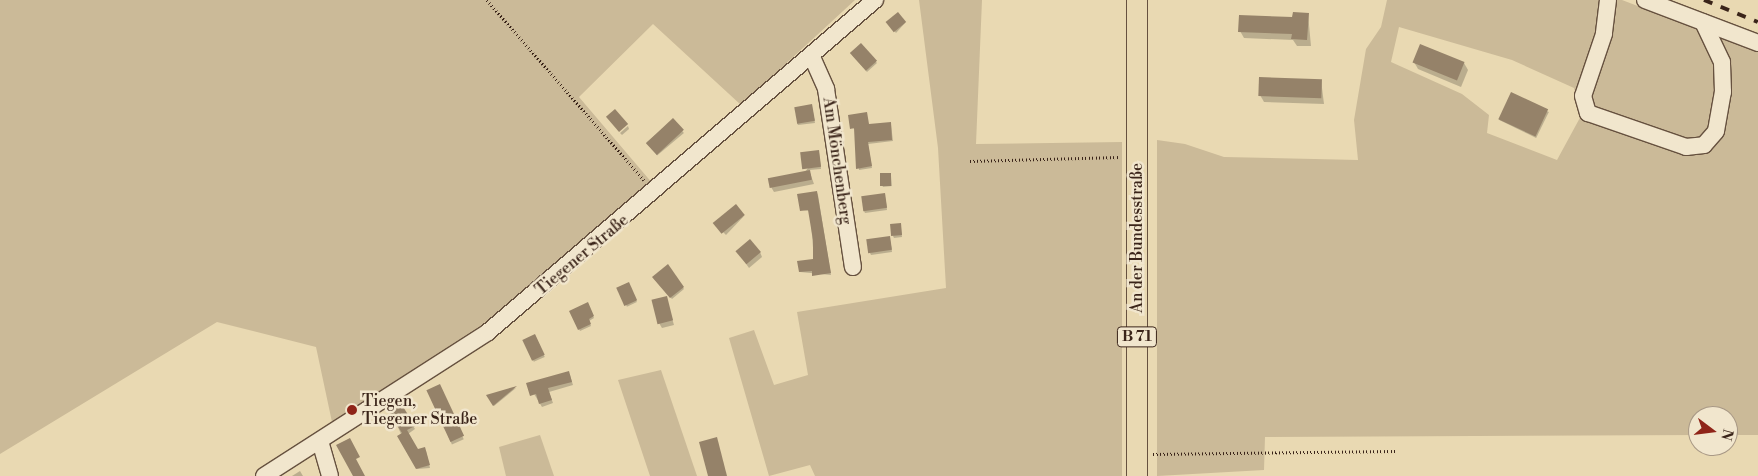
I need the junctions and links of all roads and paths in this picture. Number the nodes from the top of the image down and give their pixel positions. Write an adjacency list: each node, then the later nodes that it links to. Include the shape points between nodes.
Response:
1 (487, 0): 11 (path)
2 (875, 0): 8 (street, Tiegener Straße)
3 (1137, 0): 9 (main road, An der Bundesstraße / B 71)
4 (1608, 0): 6 (street, via 1604,34 1583,96 1588,113 1686,148 1704,145 1716,131 1723,92 1722,62)
5 (1646, 0): 6 (street)
6 (1703, 22): 7 (street)
7 (1758, 43)
8 (812, 57): 11 (street, Tiegener Straße); 12 (street, Am Mönchenberg, via 826,89)
9 (1136, 157): 10 (path); 18 (main road, An der Bundesstraße / B 71)
10 (970, 160)
11 (655, 193): 13 (street, Tiegener Straße, via 488,332)
12 (853, 267)
13 (320, 441): 16 (street, Tiegener Straße); 17 (street)
14 (1397, 451): 15 (path)
15 (1154, 454)
16 (264, 476)
17 (330, 476)
18 (1137, 476)

